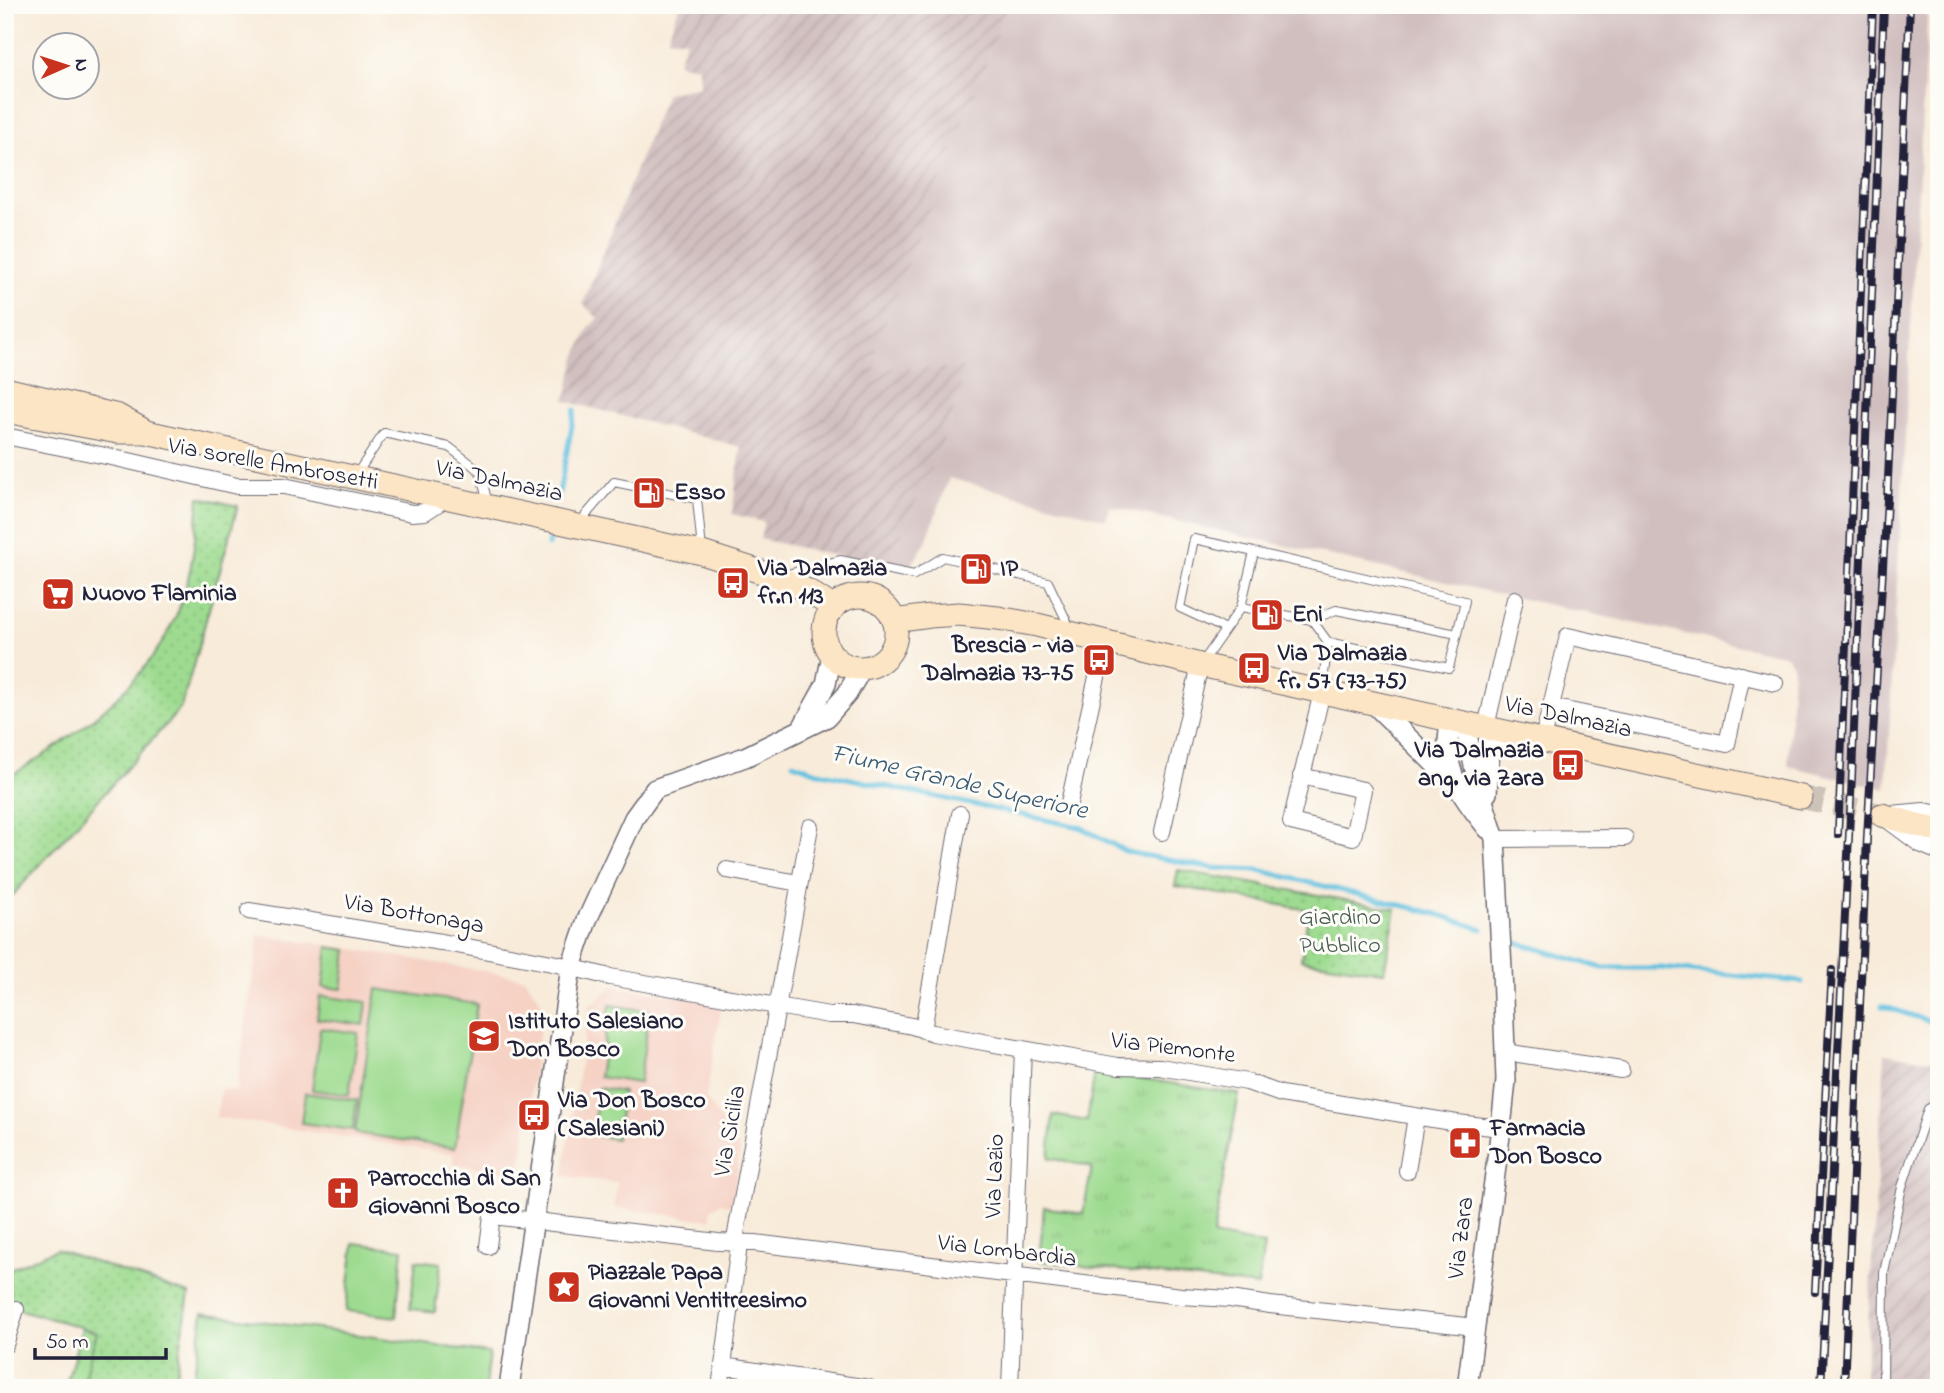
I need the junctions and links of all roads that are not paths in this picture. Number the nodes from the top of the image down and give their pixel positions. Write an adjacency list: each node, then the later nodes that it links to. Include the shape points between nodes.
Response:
1 (1939, 207): 2 (street)
2 (1939, 221)
3 (5, 389): 5 (main road, Via Dalmazia, via 118,416)
4 (5, 411): 5 (main road, Via Dalmazia, via 118,432)
5 (146, 432): 7 (main road, Via Dalmazia)
6 (5, 436): 8 (street, Via sorelle Ambrosetti, via 237,486 284,486 412,513 425,512)
7 (354, 478): 8 (main road, Via Dalmazia); 9 (lane, via 384,433 449,447 480,471)
8 (447, 497): 9 (main road, Via Dalmazia)
9 (489, 507): 10 (main road, Via Dalmazia)
10 (577, 525): 12 (main road, Via Dalmazia); 12 (lane, via 614,482 697,499)
11 (1254, 552): 15 (lane); 19 (lane, via 1194,539 1180,608); 21 (lane, via 1465,601)
12 (702, 553): 13 (main road, Via Dalmazia)
13 (777, 577): 16 (main road, Via Dalmazia); 20 (lane, via 840,560 914,575 943,557 1048,582)
14 (1516, 599): 33 (street)
15 (1241, 607): 17 (lane); 19 (lane)
16 (834, 608): 18 (main road, via 846,599 868,597 887,608); 24 (main road, via 824,631)
17 (1312, 620): 21 (lane, via 1336,610); 23 (lane)
18 (894, 621): 20 (main road, Via Dalmazia, via 959,614); 26 (main road, via 895,637 889,652 877,663)
19 (1225, 629): 25 (lane)
20 (1073, 634): 22 (main road, Via Dalmazia)
21 (1457, 634): 23 (lane, via 1449,668)
22 (1105, 641): 25 (main road, Via Dalmazia); 40 (street)
23 (1328, 642): 29 (lane)
24 (832, 655): 26 (main road, via 846,665); 34 (street, via 826,684)
25 (1200, 665): 29 (main road, Via Dalmazia); 47 (street)
26 (862, 667): 34 (street, via 827,717)
27 (1742, 675): 28 (street); 31 (street, via 1727,744); 31 (street, via 1568,636)
28 (1775, 683)
29 (1322, 692): 30 (main road, Via Dalmazia); 37 (street)
30 (1372, 702): 32 (main road, Via Dalmazia); 38 (street)
31 (1551, 707): 36 (street)
32 (1456, 721): 33 (main road, Via Dalmazia); 38 (street, via 1447,757); 41 (street, Via Zara, via 1467,735)
33 (1486, 727): 35 (main road, Via Dalmazia)
34 (801, 730): 54 (street, via 745,757 655,789 634,818 587,920)
35 (1511, 733): 36 (main road, Via Dalmazia); 41 (street, Via Zara, via 1490,749)
36 (1543, 739): 39 (main road, Via Dalmazia)
37 (1301, 776): 37 (street, via 1363,790 1353,837 1291,822)
38 (1458, 787): 49 (street)
39 (1801, 797)
40 (1069, 803)
41 (1487, 808): 49 (street, Via Zara)
42 (960, 814): 56 (street)
43 (1939, 814): 44 (street)
44 (1882, 815): 46 (main road); 50 (street, via 1920,844)
45 (810, 827): 52 (street, Via Sicilia)
46 (1939, 831)
47 (1163, 832)
48 (1625, 838): 49 (street)
49 (1495, 839): 58 (street, Via Zara)
50 (1939, 852)
51 (727, 870): 52 (street)
52 (799, 883): 55 (street, Via Sicilia)
53 (249, 911): 54 (street, Via Bottonaga)
54 (571, 967): 55 (street, Via Piemonte); 64 (street)
55 (777, 1006): 56 (street, Via Piemonte); 65 (street, Via Sicilia)
56 (923, 1030): 57 (street, Via Piemonte)
57 (1023, 1049): 61 (street, Via Piemonte, via 1247,1082 1281,1094); 67 (street, Via Lazio)
58 (1505, 1052): 59 (street); 62 (street, Via Zara)
59 (1621, 1070)
60 (1939, 1103): 77 (lane, via 1928,1109 1902,1187 1884,1273)
61 (1416, 1117): 62 (street, Via Piemonte); 63 (street)
62 (1501, 1128): 69 (street, Via Zara)
63 (1407, 1171)
64 (533, 1221): 65 (street, Via Lombardia); 66 (street, Via Lombardia, via 492,1216); 72 (street)
65 (737, 1243): 67 (street, Via Lombardia); 71 (street, Via Sicilia)
66 (488, 1247)
67 (1015, 1275): 69 (street, Via Lombardia); 75 (street, Via Lazio)
68 (16, 1309): 70 (street)
69 (1476, 1327): 76 (street, Via Zara)
70 (5, 1345)
71 (723, 1366): 73 (street, Via Sicilia); 74 (street)
72 (509, 1388)
73 (720, 1388)
74 (869, 1388)
75 (1010, 1388)
76 (1467, 1388)
77 (1883, 1388)

